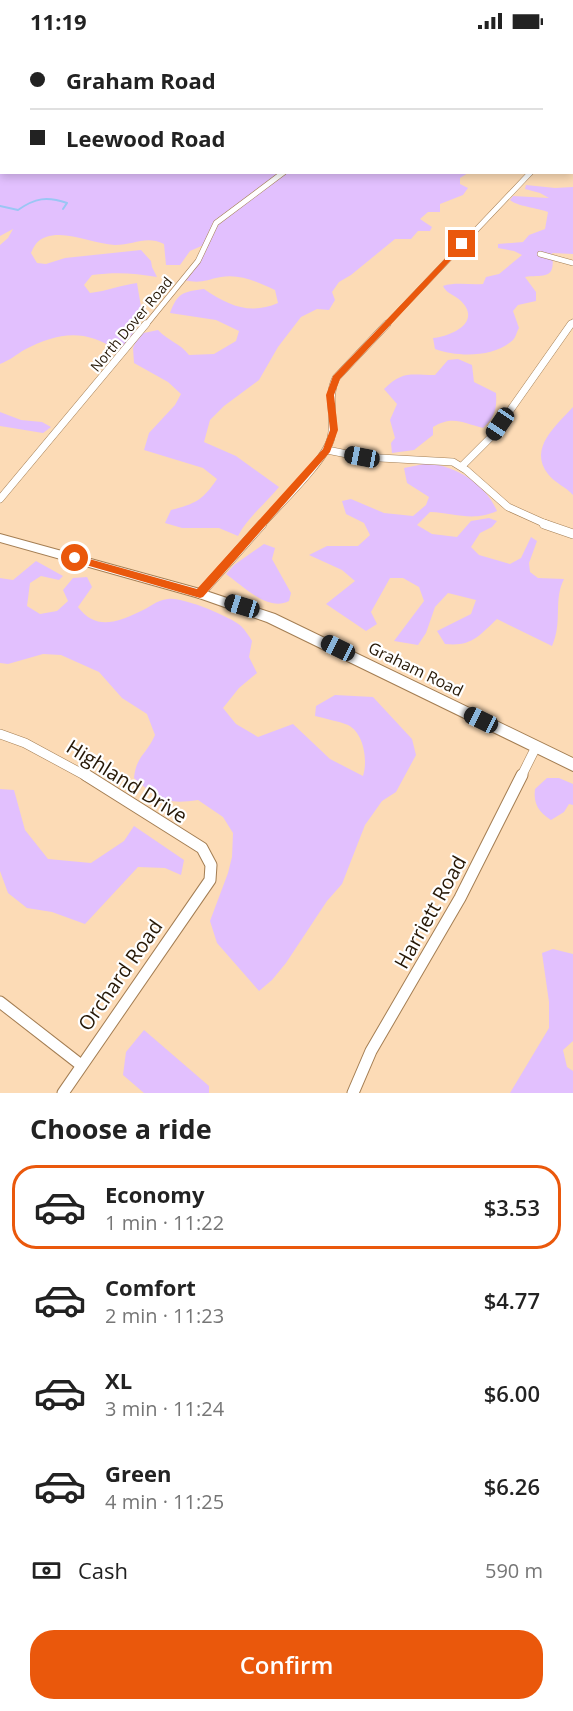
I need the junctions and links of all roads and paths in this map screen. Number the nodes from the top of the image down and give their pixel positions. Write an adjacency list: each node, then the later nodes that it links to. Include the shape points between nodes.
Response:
1 (281, 174): 8 (street, North Dover Road, via 216,224 185,278)
2 (529, 174): 6 (street, via 336,378 330,395 334,430)
3 (540, 254): 4 (street)
4 (573, 263)
5 (573, 322): 7 (street, via 492,436)
6 (327, 450): 7 (street, via 362,457 443,460); 11 (street)
7 (462, 466): 9 (street, via 505,505)
8 (0, 499)
9 (573, 534)
10 (0, 538): 11 (main road, Graham Road)
11 (200, 594): 13 (main road, Graham Road, via 294,627)
12 (0, 734): 15 (street, Highland Drive, via 78,770 202,848 212,865)
13 (536, 747): 14 (main road, Graham Road); 19 (street, Harriett Road, via 460,898 371,1051)
14 (573, 765)
15 (210, 880): 17 (street, Orchard Road)
16 (0, 1002): 17 (street)
17 (81, 1065): 18 (street, Orchard Road)
18 (63, 1093)
19 (353, 1093)

